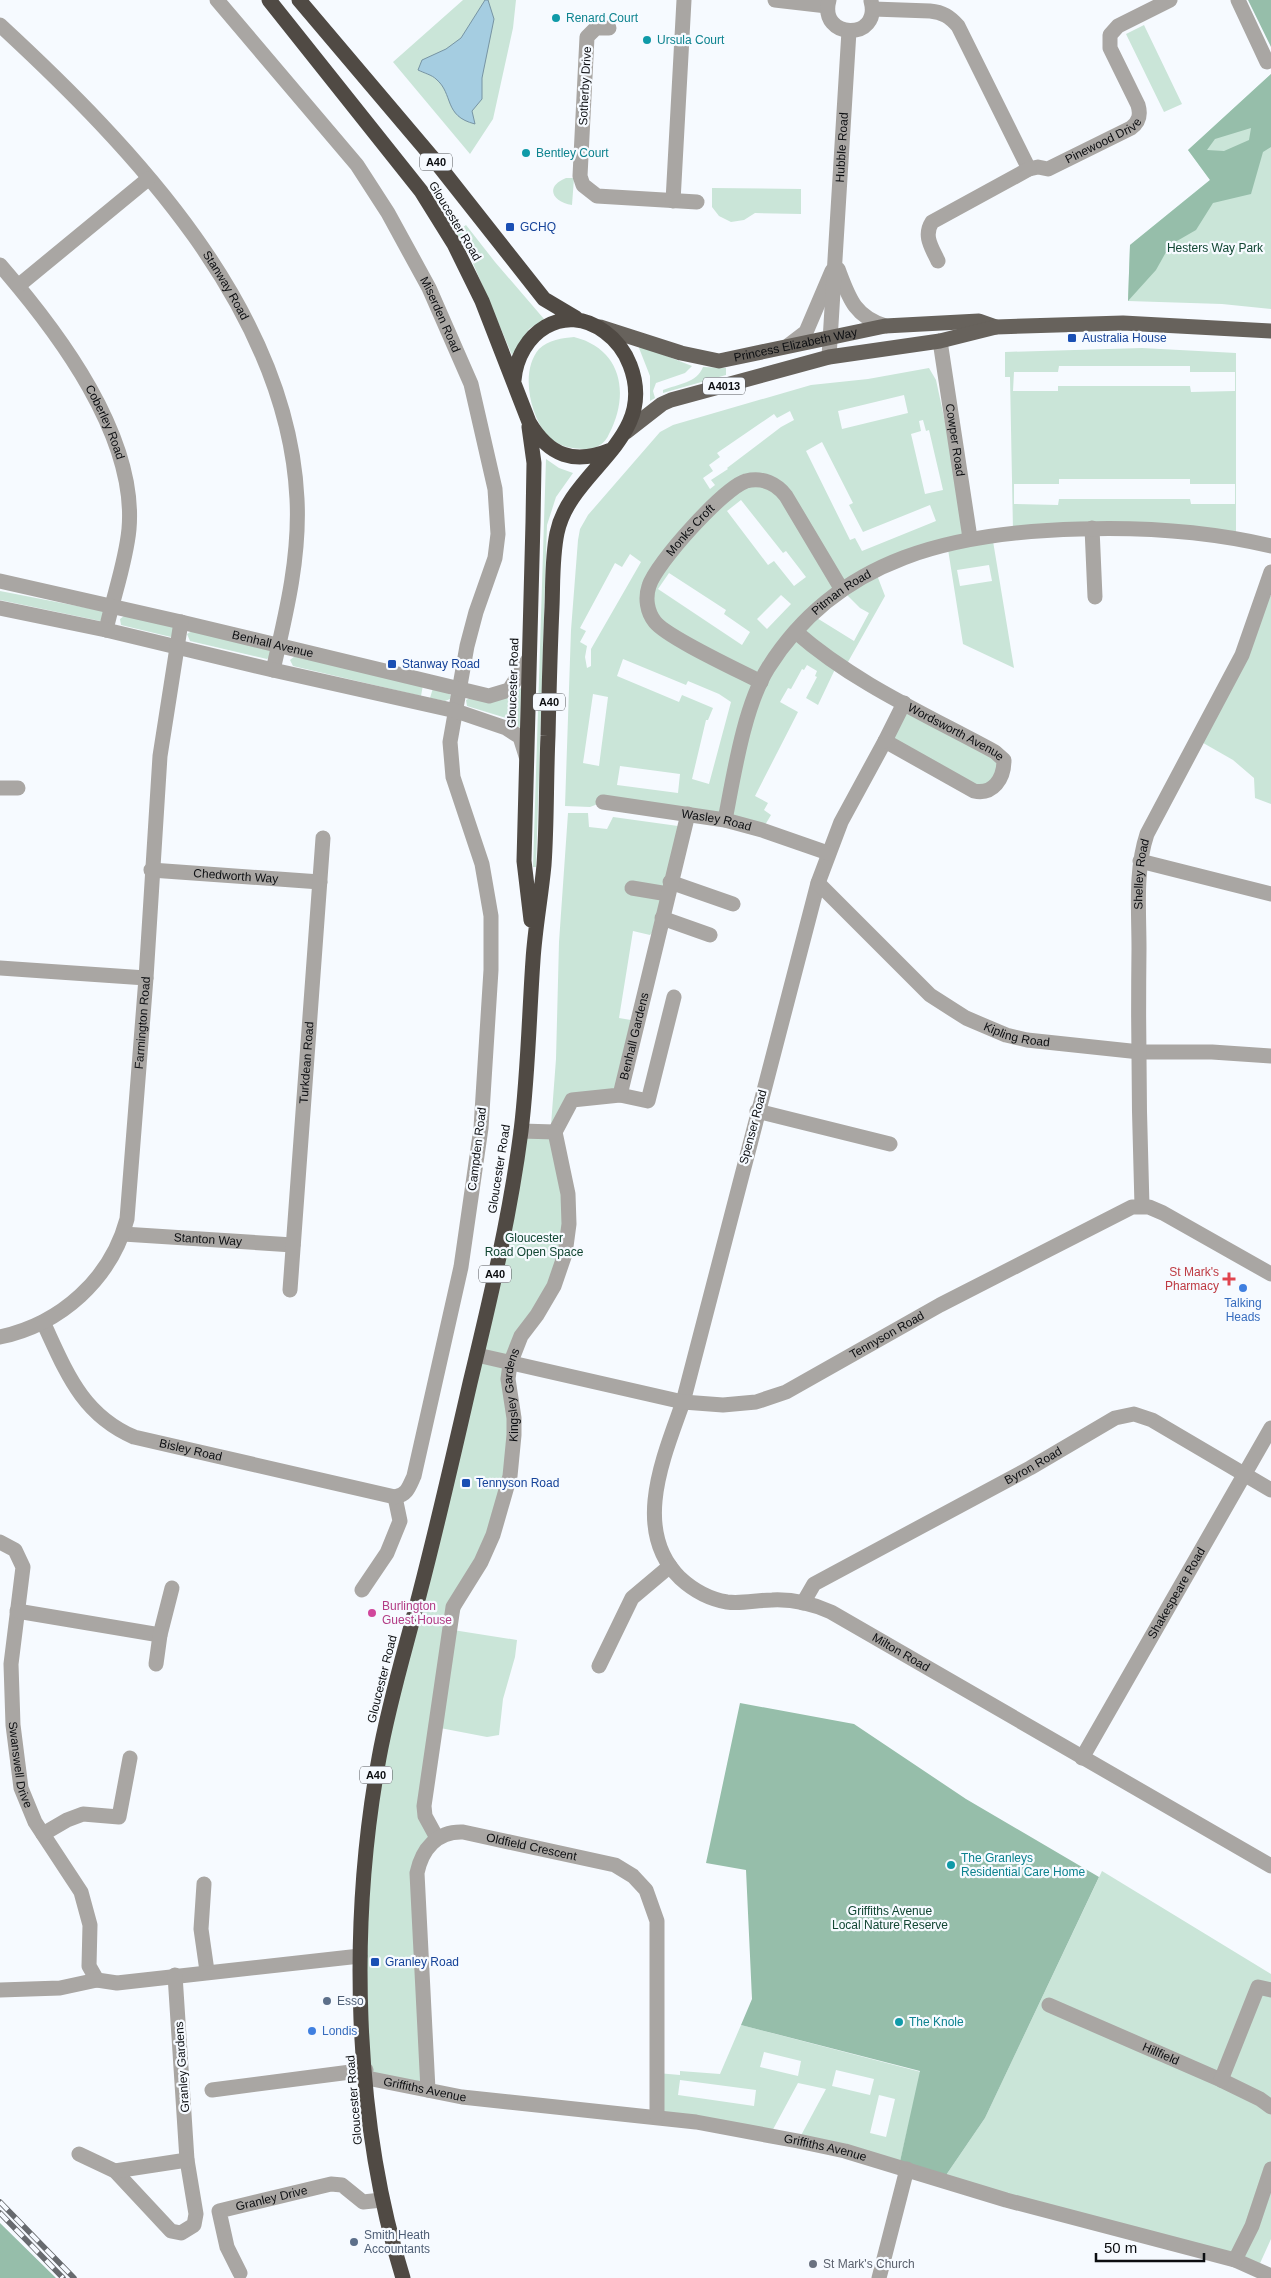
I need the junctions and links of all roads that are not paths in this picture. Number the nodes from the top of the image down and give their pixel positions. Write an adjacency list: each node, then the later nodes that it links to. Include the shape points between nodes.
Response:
1 (217, 0): 52 (street, Miserden Road, via 357,165 429,288 471,384 495,489 498,534 492,571 467,646)
2 (269, 0): 31 (highway, Gloucester Road / A40, via 420,191 454,244 482,301)
3 (298, 0): 22 (highway, Gloucester Road / A40, via 438,165 544,299)
4 (684, 0): 16 (street)
5 (775, 0): 8 (street)
6 (1170, 0): 14 (street, Pinewood Drive, via 1118,26 1110,35 1110,48 1138,105 1140,115 1137,122 1131,128 1048,169)
7 (1238, 0): 13 (street)
8 (828, 3): 12 (street, via 830,20 835,26)
9 (872, 5): 12 (street, via 872,16 863,28); 14 (street, via 930,10 953,20)
10 (0, 25): 15 (street, Stanway Road, via 86,108)
11 (609, 28): 16 (street, Sotherby Drive, via 596,28 587,37 582,186 597,196)
12 (849, 31): 19 (street, Hubble Road)
13 (1267, 62)
14 (1028, 170): 18 (street, Pinewood Drive, via 932,222 928,238)
15 (148, 178): 21 (street); 48 (street, Stanway Road, via 195,235 234,297 267,369 288,434 297,498 297,542)
16 (672, 201): 17 (street, Sotherby Drive)
17 (697, 202)
18 (938, 261)
19 (836, 263): 23 (street, Hubble Road, via 851,302 872,322); 27 (street, Hubble Road); 28 (street, Hubble Road)
20 (0, 265): 21 (street, Coberley Road)
21 (18, 286): 42 (street, Coberley Road, via 74,364 105,420 118,452 127,486 129,531)
22 (576, 318): 24 (highway); 31 (highway, via 548,325 531,336 520,352)
23 (885, 326): 25 (main road, Princess Elizabeth Way / A4013, via 979,321); 28 (main road, Princess Elizabeth Way / A4013)
24 (600, 327): 27 (main road, Princess Elizabeth Way / A4013, via 681,354 719,361 742,358); 33 (highway, via 627,357 634,376 634,412)
25 (996, 327): 26 (main road, Princess Elizabeth Way / A4013, via 1123,323); 29 (main road, Princess Elizabeth Way / A4013)
26 (1271, 331)
27 (810, 336): 28 (main road, Princess Elizabeth Way / A4013); 30 (street)
28 (831, 337): 30 (street, Hubble Road)
29 (940, 341): 30 (main road, Princess Elizabeth Way / A4013); 36 (street, Cowper Road)
30 (829, 358): 33 (main road, Princess Elizabeth Way / A4013, via 672,400)
31 (514, 380): 32 (highway)
32 (529, 422): 34 (highway, via 538,438 552,450 568,456 597,456); 49 (highway, Gloucester Road / A40, via 534,463)
33 (626, 432): 34 (highway)
34 (612, 449): 74 (highway, Gloucester Road / A40, via 572,497 563,512 555,540 544,864)
35 (1092, 528): 36 (street, Pitman Road, via 1013,531); 37 (street, Pitman Road, via 1190,531); 41 (street)
36 (970, 538): 40 (street, Pitman Road, via 907,554)
37 (1271, 546)
38 (1271, 572): 64 (street, Shelley Road, via 1242,655 1147,834)
39 (0, 581): 42 (street, Benhall Avenue)
40 (842, 590): 46 (street, Pitman Road, via 826,601); 51 (street, Monks Croft, via 786,496 776,486 764,481 738,485 714,505 677,546 649,586 647,600 651,616 667,632)
41 (1095, 597)
42 (111, 605): 44 (street, Benhall Avenue); 45 (street, Coberley Road)
43 (0, 608): 45 (street, Benhall Avenue)
44 (182, 622): 47 (street, Farmington Road); 48 (street, Benhall Avenue)
45 (106, 630): 47 (street, Benhall Avenue)
46 (796, 632): 51 (street, Pitman Road); 53 (street, Wordsworth Avenue, via 844,669)
47 (178, 646): 50 (street, Benhall Avenue); 65 (street, Farmington Road, via 160,756)
48 (279, 647): 50 (street, Stanway Road); 52 (street, Benhall Avenue)
49 (528, 660): 52 (street, Benhall Avenue, via 509,690 489,696); 56 (highway, Gloucester Road / A40)
50 (274, 670): 54 (street, Benhall Avenue)
51 (760, 682): 61 (street, Pitman Road, via 748,717)
52 (460, 688): 54 (street, Campden Road)
53 (904, 703): 55 (street, Wordsworth Avenue); 55 (street, Wordsworth Avenue, via 1004,760 993,789 984,793 974,791)
54 (456, 710): 56 (street, Benhall Avenue, via 506,728 520,738); 98 (street, Campden Road, via 450,742 453,777 482,864 491,916 492,970 481,1128 461,1267 414,1476 408,1490)
55 (885, 741): 63 (street, Wordsworth Avenue)
56 (526, 756): 74 (highway, Gloucester Road / A40, via 524,861)
57 (0, 788): 58 (street)
58 (18, 788)
59 (603, 802): 60 (street, Wasley Road)
60 (688, 814): 61 (street, Wasley Road); 69 (street, Benhall Gardens)
61 (725, 820): 63 (street, Wasley Road)
62 (323, 838): 66 (street, Turkdean Road)
63 (828, 853): 67 (street, Spenser Road)
64 (1140, 861): 70 (street); 78 (street, Shelley Road)
65 (152, 870): 66 (street, Chedworth Way); 76 (street, Farmington Road)
66 (320, 882): 87 (street, Turkdean Road)
67 (818, 883): 78 (street, Kipling Road, via 918,983 966,1018 1027,1040); 81 (street, Spenser Road)
68 (632, 888): 69 (street)
69 (669, 888): 71 (street); 72 (street, Benhall Gardens)
70 (1271, 894)
71 (733, 904)
72 (662, 918): 73 (street); 80 (street, Benhall Gardens)
73 (710, 935)
74 (534, 944): 82 (highway, Gloucester Road / A40)
75 (0, 968): 76 (street)
76 (146, 978): 86 (street, Farmington Road, via 129,1204)
77 (674, 998): 80 (street, via 648,1101)
78 (1140, 1052): 79 (street, Kipling Road); 85 (street, Shelley Road)
79 (1271, 1056)
80 (620, 1095): 83 (street, Benhall Gardens, via 572,1100)
81 (757, 1111): 84 (street); 94 (street, Spenser Road)
82 (521, 1131): 83 (street); 92 (highway, Gloucester Road / A40, via 501,1246)
83 (555, 1132): 93 (street, Kingsley Gardens, via 568,1194 565,1254 554,1286 538,1315 521,1336)
84 (890, 1144)
85 (1142, 1206): 88 (street, via 1163,1213); 94 (street, Tennyson Road, via 1122,1210 940,1305 773,1398 723,1405)
86 (123, 1234): 87 (street, Stanton Way); 90 (street, Farmington Road, via 111,1260 97,1279 72,1303)
87 (293, 1245): 89 (street, Turkdean Road)
88 (1271, 1274)
89 (290, 1290)
90 (43, 1322): 91 (street, Farmington Road); 98 (street, Bisley Road, via 80,1396 103,1420 123,1432)
91 (0, 1337)
92 (477, 1355): 93 (street, Tennyson Road); 115 (highway, Gloucester Road / A40, via 379,1758 366,1851)
93 (510, 1364): 94 (street, Tennyson Road); 112 (street, Kingsley Gardens, via 508,1379 514,1435 505,1500 488,1548 451,1615 424,1806 425,1816)
94 (683, 1402): 100 (street, Milton Road, via 660,1474 654,1510 655,1533)
95 (1271, 1428): 96 (street, Shakespeare Road)
96 (1243, 1475): 97 (street, Byron Road); 103 (street, Byron Road, via 1152,1420 1134,1414 1121,1416 814,1584); 110 (street, Shakespeare Road)
97 (1271, 1490)
98 (395, 1497): 102 (street, via 400,1521 386,1553)
99 (0, 1542): 104 (street, Swanswell Drive, via 15,1550 22,1561)
100 (670, 1566): 103 (street, Milton Road, via 685,1583 715,1599 738,1603 774,1600); 107 (street, via 632,1598)
101 (172, 1588): 105 (street)
102 (362, 1590)
103 (803, 1603): 110 (street, Milton Road, via 832,1612)
104 (17, 1611): 105 (street); 108 (street, Swanswell Drive)
105 (160, 1635): 106 (street)
106 (156, 1664)
107 (600, 1666)
108 (5, 1696): 111 (street, Swanswell Drive, via 21,1788)
109 (130, 1758): 111 (street, via 119,1817 83,1814)
110 (1082, 1758): 113 (street, Milton Road)
111 (43, 1834): 118 (street, Swanswell Drive, via 76,1882 85,1902 90,1925 89,1966)
112 (437, 1838): 125 (street, via 422,1855 417,1873); 127 (street, Oldfield Crescent, via 450,1832 463,1832 615,1865 646,1890 657,1921)
113 (1271, 1866)
114 (204, 1884): 116 (street, via 201,1929)
115 (360, 1956): 116 (street); 122 (highway, Gloucester Road / A40)
116 (207, 1971): 117 (street)
117 (175, 1975): 118 (street, via 116,1983); 129 (street, Granley Gardens)
118 (97, 1980): 119 (street, via 60,1988)
119 (0, 1990)
120 (1271, 1990): 123 (street, via 1258,1987)
121 (1049, 2004): 123 (street, Hillfield)
122 (366, 2074): 124 (street, Griffiths Avenue); 125 (street, Griffiths Avenue); 133 (highway, Gloucester Road / A40, via 372,2142)
123 (1221, 2080): 126 (street, Hillfield)
124 (212, 2090)
125 (428, 2090): 127 (street, Griffiths Avenue, via 462,2097)
126 (1271, 2107)
127 (657, 2116): 130 (street, Griffiths Avenue, via 781,2137)
128 (79, 2154): 132 (street, Granley Gardens)
129 (188, 2160): 132 (street); 132 (street, Granley Gardens, via 196,2220 191,2229 182,2233 167,2228)
130 (907, 2169): 134 (street, Griffiths Avenue, via 1006,2200); 138 (street)
131 (1271, 2169): 134 (street, via 1255,2219)
132 (116, 2171)
133 (382, 2200): 135 (street, Granley Drive, via 363,2202 342,2185 331,2184 220,2211 227,2247); 137 (highway, Gloucester Road / A40)
134 (1236, 2260): 136 (street, Griffiths Avenue)
135 (240, 2273)
136 (1271, 2276)
137 (404, 2278)
138 (879, 2278)

